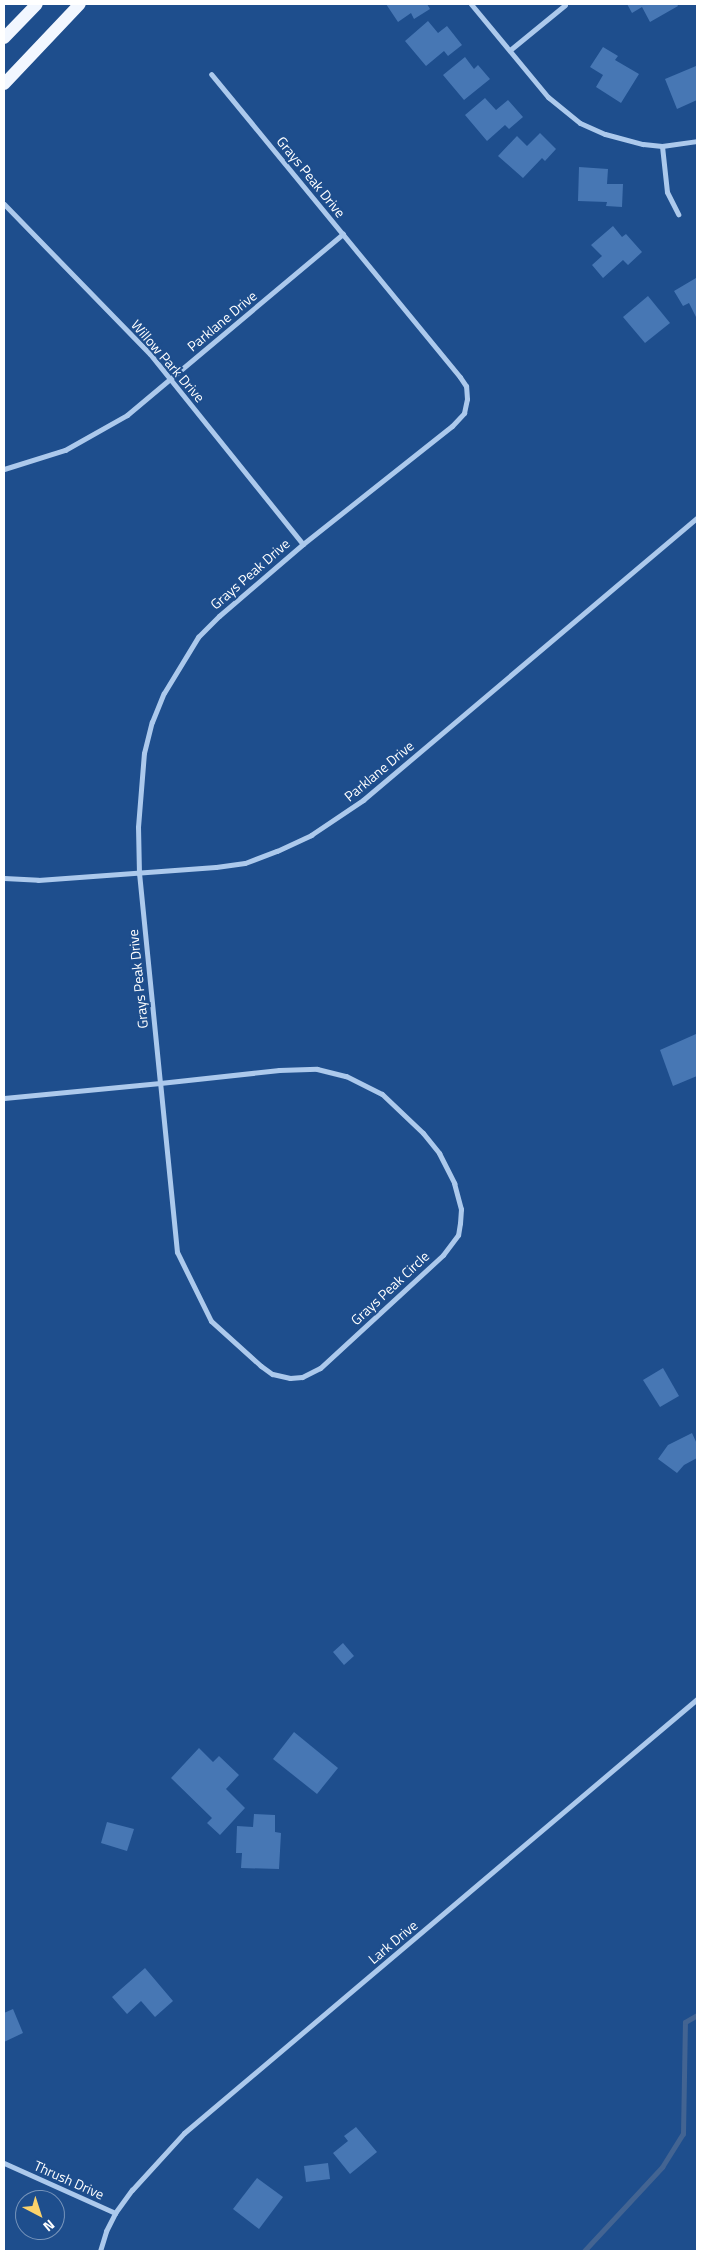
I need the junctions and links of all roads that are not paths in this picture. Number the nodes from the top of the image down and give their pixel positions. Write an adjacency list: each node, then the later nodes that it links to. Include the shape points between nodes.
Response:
1 (37, 4): 5 (main road)
2 (80, 4): 8 (main road)
3 (471, 4): 6 (street)
4 (565, 6): 6 (street)
5 (4, 38)
6 (510, 50): 10 (street, via 548,97 580,123 616,138)
7 (212, 74): 13 (street, Grays Peak Drive)
8 (4, 84)
9 (697, 141): 10 (street)
10 (662, 146): 12 (street, via 667,192)
11 (4, 204): 14 (street, Willow Park Drive, via 107,309)
12 (678, 214)
13 (343, 234): 14 (street, Parklane Drive); 17 (street, Grays Peak Drive, via 460,377 466,386 467,399 464,413 452,426)
14 (170, 380): 15 (street, Parklane Drive, via 127,415 96,434 64,450); 17 (street, Willow Park Drive)
15 (4, 469)
16 (697, 518): 18 (street, Parklane Drive, via 336,820 277,852 245,863)
17 (303, 544): 18 (street, Grays Peak Drive, via 198,637 164,694 144,753 138,827)
18 (139, 874): 19 (street, Parklane Drive, via 38,880); 20 (street, Grays Peak Drive)
19 (4, 878)
20 (160, 1083): 20 (street, Grays Peak Circle, via 177,1252 211,1321 272,1374 302,1377 320,1368 443,1255 458,1234 461,1209 454,1183 439,1153 406,1114 382,1094 346,1076 317,1069); 21 (street)
21 (4, 1098)
22 (697, 1699): 24 (street, Lark Drive, via 184,2133 147,2172)
23 (4, 2163): 24 (street, Thrush Drive)
24 (115, 2213): 25 (street, Thrush Drive)
25 (100, 2251)

